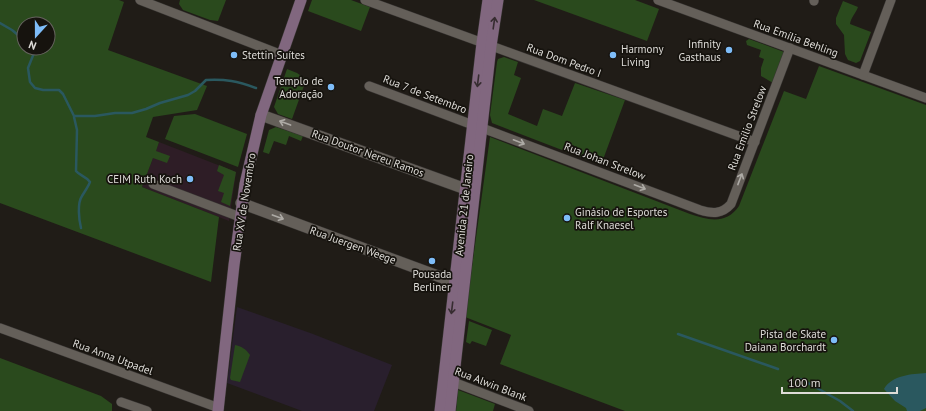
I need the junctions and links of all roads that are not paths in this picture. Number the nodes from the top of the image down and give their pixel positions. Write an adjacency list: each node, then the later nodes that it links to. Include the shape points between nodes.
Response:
1 (140, 0): 10 (street)
2 (301, 0): 10 (main road, Rua XV de Novembro)
3 (365, 0): 8 (street, Rua Dom Pedro I)
4 (488, 0): 8 (main road, Avenida 21 de Janeiro)
5 (498, 0): 8 (main road, Avenida 21 de Janeiro, one-way to 5)
6 (658, 0): 9 (street, Rua Emília Behling)
7 (891, 0): 11 (street)
8 (487, 44): 15 (main road, Avenida 21 de Janeiro); 16 (street, Rua Dom Pedro I)
9 (790, 48): 11 (street, Rua Emília Behling); 16 (street, Rua Emílio Strelow)
10 (282, 55): 14 (main road, Rua XV de Novembro)
11 (863, 75): 13 (street, Rua Emília Behling)
12 (369, 86): 15 (street, Rua 7 de Setembro)
13 (926, 98)
14 (262, 115): 18 (street, Rua Doutor Nereu Ramos, one-way to 14); 19 (main road, Rua XV de Novembro)
15 (477, 126): 18 (main road, Avenida 21 de Janeiro); 20 (street, Rua Johan Strelow, one-way to 20, via 700,210)
16 (755, 142): 20 (street, Rua Emílio Strelow, one-way to 16, via 731,204)
17 (154, 184): 21 (street)
18 (470, 190): 22 (main road, Avenida 21 de Janeiro)
19 (242, 203): 21 (main road, Rua XV de Novembro); 22 (street, Rua Juergen Weege, one-way to 22)
20 (720, 212)
21 (240, 217): 26 (main road, Rua XV de Novembro)
22 (460, 284): 24 (main road, Avenida 21 de Janeiro)
23 (0, 328): 26 (street, Rua Anna Utpadel)
24 (449, 380): 28 (main road, Avenida 21 de Janeiro); 29 (main road, Avenida 21 de Janeiro); 30 (street, Rua Alwin Blank)
25 (121, 402): 27 (street)
26 (218, 409)
27 (147, 411)
28 (440, 411)
29 (450, 411)
30 (529, 411)

